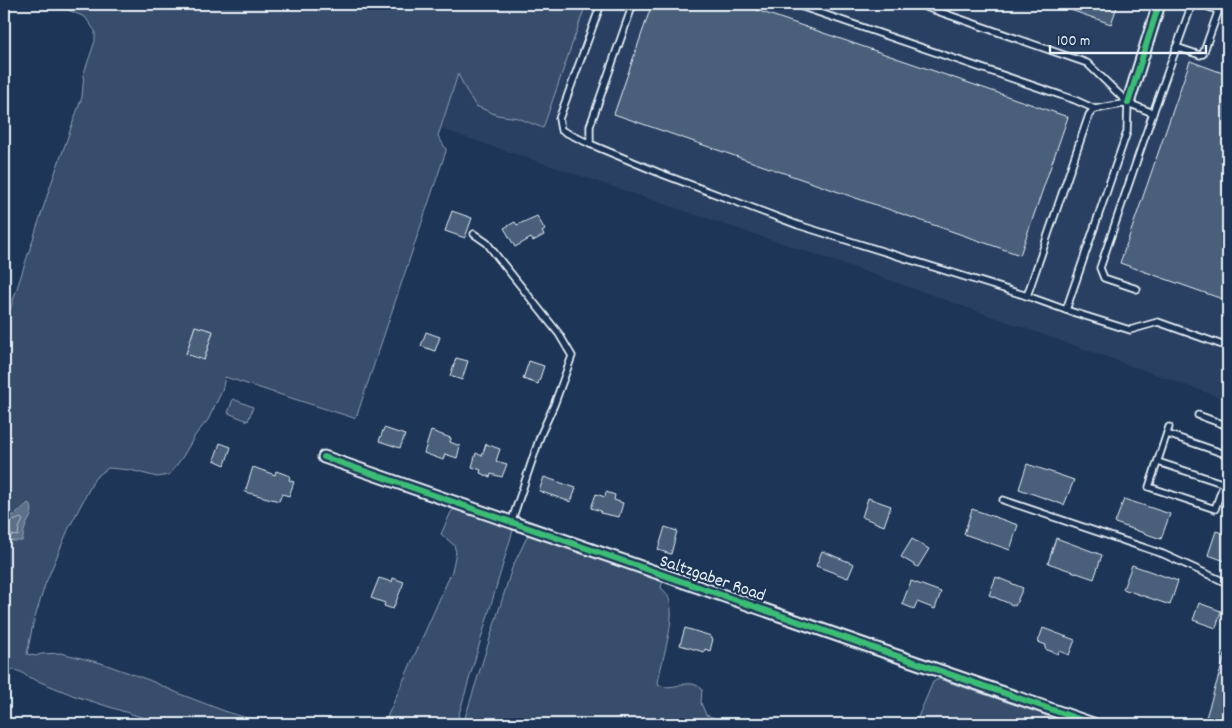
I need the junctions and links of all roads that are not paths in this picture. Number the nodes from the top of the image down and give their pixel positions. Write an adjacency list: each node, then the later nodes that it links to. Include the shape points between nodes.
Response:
1 (601, 4): 12 (lane, via 559,119 561,130)
2 (633, 4): 12 (lane, via 590,126)
3 (794, 4): 10 (lane)
4 (917, 4): 9 (lane, via 1087,63)
5 (1159, 4): 9 (street)
6 (1192, 4): 8 (lane)
7 (1199, 4): 8 (lane, via 1215,8 1218,12 1204,54)
8 (1176, 47): 11 (lane)
9 (1128, 103): 10 (lane); 11 (lane); 16 (lane, via 1126,132)
10 (1094, 108): 15 (lane)
11 (1153, 113): 14 (lane, via 1100,268 1104,278)
12 (590, 144): 15 (lane, via 798,225)
13 (474, 234): 27 (lane, via 492,248 559,334 572,356)
14 (1136, 289)
15 (1027, 296): 16 (lane)
16 (1066, 310): 17 (lane, via 1130,330 1158,322)
17 (1228, 346)
18 (1198, 415): 19 (lane)
19 (1228, 426)
20 (1169, 427): 21 (lane)
21 (1167, 434): 22 (lane); 24 (lane)
22 (1228, 455)
23 (324, 457): 27 (street, Saltzgaber Road)
24 (1158, 462): 25 (lane); 25 (lane, via 1149,487 1215,509)
25 (1226, 484)
26 (1003, 500): 28 (lane, via 1163,554 1227,583)
27 (511, 523): 29 (street, Saltzgaber Road)
28 (1228, 587)
29 (1093, 724)

